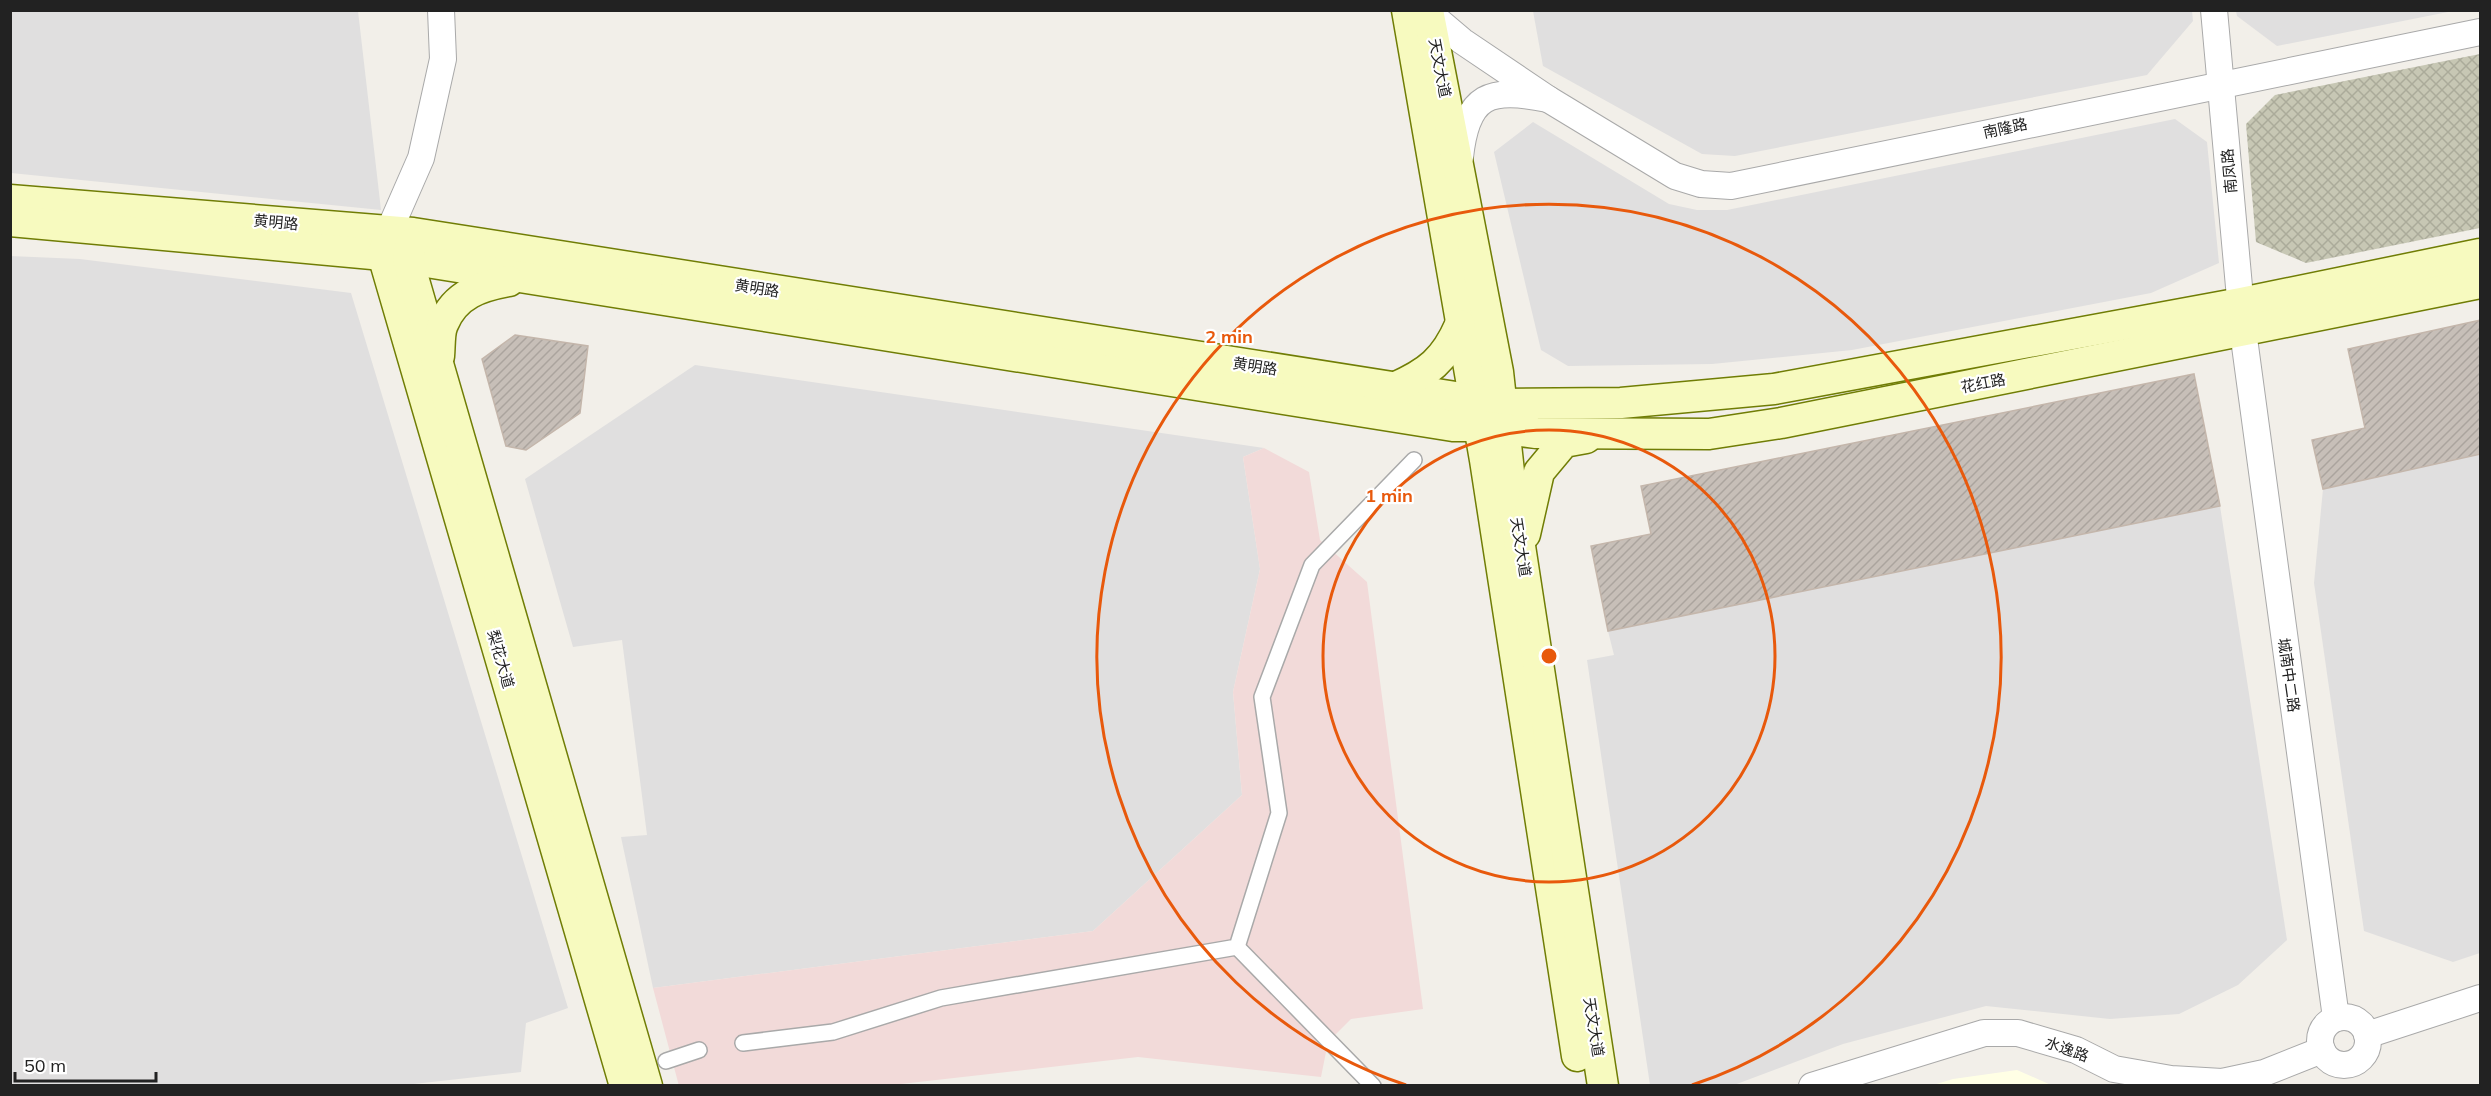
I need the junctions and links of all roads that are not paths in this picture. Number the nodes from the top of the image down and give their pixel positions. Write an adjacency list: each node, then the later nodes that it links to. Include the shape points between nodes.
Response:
1 (441, 10): 10 (street, via 443,59)
2 (2214, 10): 5 (street, 南凤路)
3 (1421, 11): 6 (street, 南隆路); 7 (main road, 天文大道); 15 (main road, 天文大道)
4 (2481, 32): 5 (street, 南隆路)
5 (2221, 83): 6 (street, 南隆路, via 1731,186 1701,184 1675,176); 14 (street, 南凤路)
6 (1548, 99): 7 (street, via 1515,92 1484,99 1463,127)
7 (1459, 167): 19 (main road, 天文大道, via 1498,372)
8 (10, 200): 10 (main road, 黄明路)
9 (10, 221): 10 (main road, 黄明路)
10 (398, 245): 12 (main road, 黄明路); 16 (main road, 梨花大道); 17 (main road, 黄明路); 32 (main road, 梨花大道)
11 (2481, 254): 14 (main road, 花红路)
12 (526, 278): 16 (main road, via 479,286 458,301 442,325); 19 (main road, 黄明路, via 1453,426)
13 (2481, 283): 14 (main road, 花红路)
14 (2242, 317): 18 (main road, 花红路); 20 (main road, 花红路); 26 (street, 城南中二路)
15 (1460, 325): 17 (main road, via 1437,363); 19 (main road, 天文大道)
16 (439, 365): 33 (main road, 梨花大道)
17 (1395, 388): 19 (main road, 黄明路)
18 (1774, 389): 19 (main road, 花红路); 20 (main road, via 1739,403 1734,417 1746,423)
19 (1489, 415): 21 (main road, 花红路, via 1536,433); 23 (main road, 天文大道); 35 (main road, 天文大道)
20 (1781, 423): 21 (main road, 花红路, via 1709,434)
21 (1602, 434): 23 (main road, via 1564,442 1548,459 1539,472)
22 (1414, 460): 24 (street, via 1312,565 1262,697 1279,813)
23 (1521, 549): 36 (main road, 天文大道)
24 (1237, 947): 28 (street, via 941,998 832,1032); 34 (street)
25 (2481, 998): 27 (street)
26 (2336, 1018): 27 (street, via 2358,1021); 30 (street, via 2320,1035)
27 (2367, 1035): 30 (street, via 2366,1050 2355,1062 2332,1062)
28 (743, 1043)
29 (699, 1050): 31 (street)
30 (2322, 1050): 37 (street, 水逸路, via 2264,1073 2222,1082 2171,1079 2114,1069 2076,1050 2019,1033 1984,1033)
31 (666, 1061)
32 (626, 1086)
33 (647, 1086)
34 (1373, 1086)
35 (1582, 1086)
36 (1603, 1086)
37 (1812, 1086)

